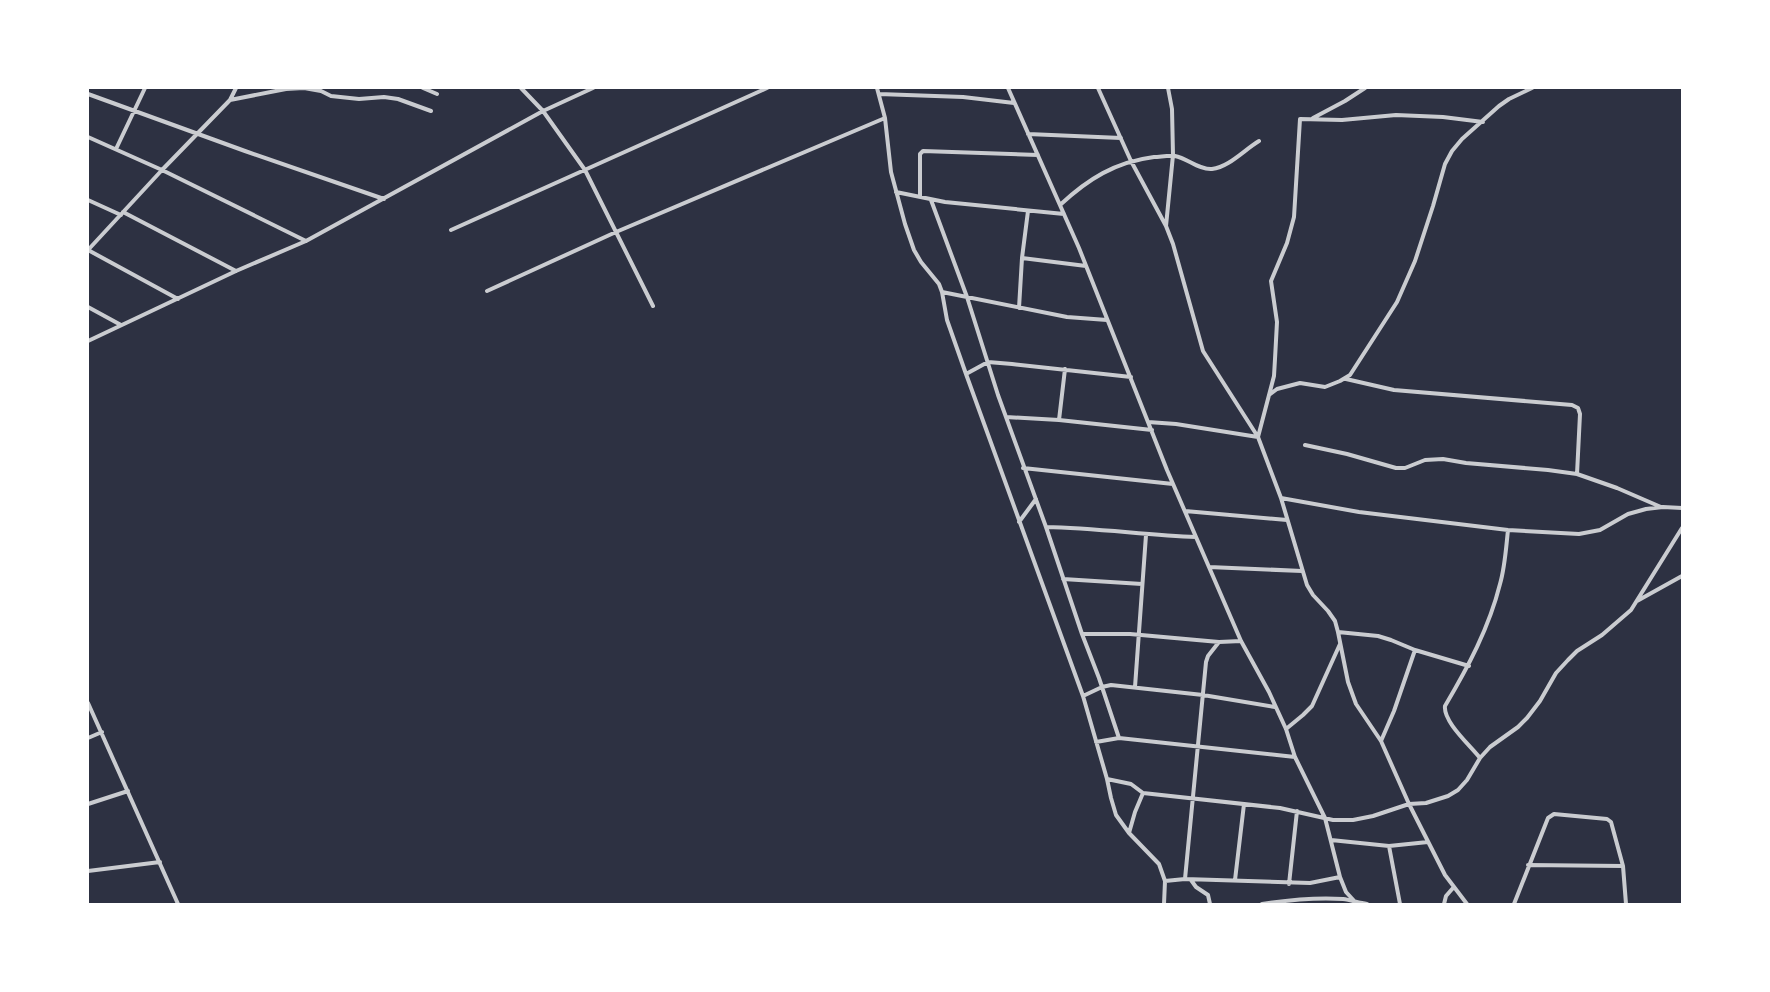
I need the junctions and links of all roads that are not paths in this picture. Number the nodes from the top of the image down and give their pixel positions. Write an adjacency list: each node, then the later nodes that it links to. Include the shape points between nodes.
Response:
1 (145, 88): 18 (street)
2 (236, 88): 16 (street)
3 (423, 88): 14 (street)
4 (521, 88): 20 (street)
5 (593, 88): 20 (street)
6 (768, 88): 34 (street)
7 (877, 88): 15 (street)
8 (1008, 88): 17 (street)
9 (1098, 88): 27 (street)
10 (1168, 88): 31 (street, via 1172,109)
11 (1365, 88): 22 (street)
12 (1532, 88): 23 (street, via 1504,102)
13 (88, 94): 18 (street)
14 (437, 94)
15 (879, 94): 17 (street, via 963,97); 21 (street)
16 (230, 100): 19 (street, via 304,88 331,96 398,99); 24 (street)
17 (1014, 103): 25 (street)
18 (134, 110): 24 (street); 29 (street)
19 (431, 111)
20 (543, 111): 34 (street); 37 (street)
21 (885, 118): 35 (street, via 891,172); 46 (street)
22 (1313, 118): 23 (street, via 1342,120 1396,115); 67 (street, via 1300,119 1294,217 1287,243 1271,281 1277,322 1274,376)
23 (1483, 122): 66 (street, via 1462,139 1445,164 1415,261 1397,302)
24 (198, 133): 33 (street); 37 (street)
25 (1028, 134): 27 (street); 30 (street)
26 (88, 137): 29 (street)
27 (1121, 138): 32 (street)
28 (1258, 141): 31 (street, via 1227,163 1211,169)
29 (116, 149): 33 (street)
30 (1038, 155): 36 (street, via 923,151 920,154); 40 (street)
31 (1173, 155): 32 (street); 44 (street)
32 (1132, 161): 40 (street, via 1089,181); 44 (street)
33 (162, 170): 42 (street); 47 (street)
34 (585, 170): 45 (street); 46 (street)
35 (896, 192): 36 (street); 53 (street, via 914,250)
36 (920, 197): 39 (street)
37 (384, 199): 47 (street)
38 (88, 200): 42 (street)
39 (930, 200): 41 (street); 54 (street)
40 (1060, 205): 43 (street)
41 (1028, 211): 43 (street); 49 (street)
42 (122, 214): 48 (street); 51 (street)
43 (1064, 214): 50 (street)
44 (1166, 226): 72 (street, via 1203,351)
45 (451, 230)
46 (616, 232): 52 (street); 56 (street)
47 (306, 241): 51 (street)
48 (88, 250): 55 (street)
49 (1022, 258): 50 (street); 58 (street)
50 (1086, 266): 59 (street)
51 (236, 271): 55 (street)
52 (486, 291)
53 (942, 292): 54 (street); 64 (street, via 948,320)
54 (967, 297): 58 (street); 62 (street)
55 (178, 299): 60 (street)
56 (653, 306)
57 (88, 307): 60 (street)
58 (1019, 308): 59 (street, via 1067,318)
59 (1107, 320): 65 (street)
60 (121, 325): 61 (street)
61 (88, 340)
62 (988, 362): 63 (street); 64 (street); 68 (street)
63 (1065, 369): 65 (street); 69 (street)
64 (966, 374): 83 (street)
65 (1131, 377): 70 (street)
66 (1346, 379): 67 (street, via 1325,387 1300,383 1288,385); 75 (street, via 1394,390 1572,405 1578,408 1580,414)
67 (1268, 395): 72 (street)
68 (1006, 417): 69 (street); 74 (street)
69 (1059, 420): 71 (street)
70 (1148, 422): 71 (street); 72 (street)
71 (1152, 430): 76 (street)
72 (1258, 437): 78 (street)
73 (1305, 445): 75 (street, via 1396,468 1405,468 1425,460 1443,459)
74 (1023, 468): 76 (street); 77 (street)
75 (1578, 474): 79 (street)
76 (1173, 484): 81 (street)
77 (1036, 498): 83 (street); 84 (street)
78 (1281, 498): 82 (street); 86 (street, via 1359,512)
79 (1662, 507): 80 (street); 86 (street, via 1628,514 1600,530 1579,534)
80 (1682, 508)
81 (1185, 511): 82 (street); 88 (street)
82 (1287, 520): 90 (street)
83 (1019, 522): 106 (street)
84 (1046, 527): 87 (street, via 1087,528); 92 (street)
85 (1682, 528): 94 (street)
86 (1508, 530): 102 (street, via 1500,584 1484,633)
87 (1146, 535): 88 (street); 93 (street)
88 (1196, 538): 89 (street)
89 (1209, 567): 90 (street); 98 (street)
90 (1302, 571): 95 (street, via 1307,585 1328,611)
91 (1682, 576): 94 (street)
92 (1063, 578): 93 (street); 96 (street)
93 (1142, 584): 97 (street)
94 (1637, 601): 117 (street, via 1622,619 1572,655 1556,673 1527,718)
95 (1338, 632): 100 (street); 101 (street, via 1378,636)
96 (1082, 634): 97 (street); 103 (street)
97 (1138, 635): 99 (street); 104 (street)
98 (1241, 641): 99 (street); 108 (street)
99 (1219, 642): 105 (street, via 1206,662)
100 (1340, 643): 109 (street, via 1312,706); 113 (street, via 1351,693)
101 (1415, 650): 102 (street); 113 (street)
102 (1469, 666): 117 (street, via 1445,706 1445,711 1452,726)
103 (1102, 687): 104 (street); 106 (street); 112 (street)
104 (1135, 687): 105 (street)
105 (1203, 695): 108 (street); 115 (street)
106 (1083, 696): 114 (street)
107 (88, 703): 110 (street)
108 (1275, 707): 109 (street)
109 (1286, 729): 116 (street)
110 (102, 732): 111 (street); 119 (street)
111 (88, 738)
112 (1119, 738): 114 (street); 115 (street)
113 (1381, 741): 124 (street)
114 (1096, 742): 118 (street)
115 (1198, 746): 116 (street); 121 (street)
116 (1295, 757): 126 (street)
117 (1480, 758): 124 (street, via 1458,790 1426,803)
118 (1107, 779): 120 (street, via 1131,784); 127 (street, via 1116,815)
119 (128, 791): 122 (street); 131 (street)
120 (1143, 793): 121 (street); 127 (street)
121 (1194, 797): 123 (street); 136 (street)
122 (88, 804)
123 (1244, 804): 125 (street); 138 (street)
124 (1409, 804): 126 (street, via 1353,820); 129 (street)
125 (1296, 811): 126 (street); 140 (street)
126 (1325, 818): 128 (street)
127 (1129, 833): 139 (street, via 1159,864)
128 (1330, 840): 130 (street); 135 (street)
129 (1428, 842): 130 (street); 141 (street)
130 (1389, 846): 149 (street)
131 (160, 862): 134 (street); 144 (street)
132 (1528, 865): 133 (street); 133 (street, via 1548,818 1554,814 1609,821 1613,826); 152 (street)
133 (1622, 866): 153 (street)
134 (88, 871)
135 (1340, 877): 140 (street, via 1317,883); 143 (street, via 1346,892)
136 (1185, 879): 137 (street); 139 (street)
137 (1191, 880): 138 (street); 146 (street, via 1208,895)
138 (1235, 880): 140 (street)
139 (1165, 881): 145 (street)
140 (1289, 884)
141 (1453, 888): 150 (street, via 1446,896); 151 (street)
142 (1310, 902): 143 (street, via 1343,899); 147 (street, via 1288,900)
143 (1356, 903): 148 (street)
144 (178, 904)
145 (1164, 904)
146 (1210, 904)
147 (1262, 904)
148 (1367, 904)
149 (1400, 904)
150 (1444, 904)
151 (1467, 904)
152 (1514, 904)
153 (1626, 904)

